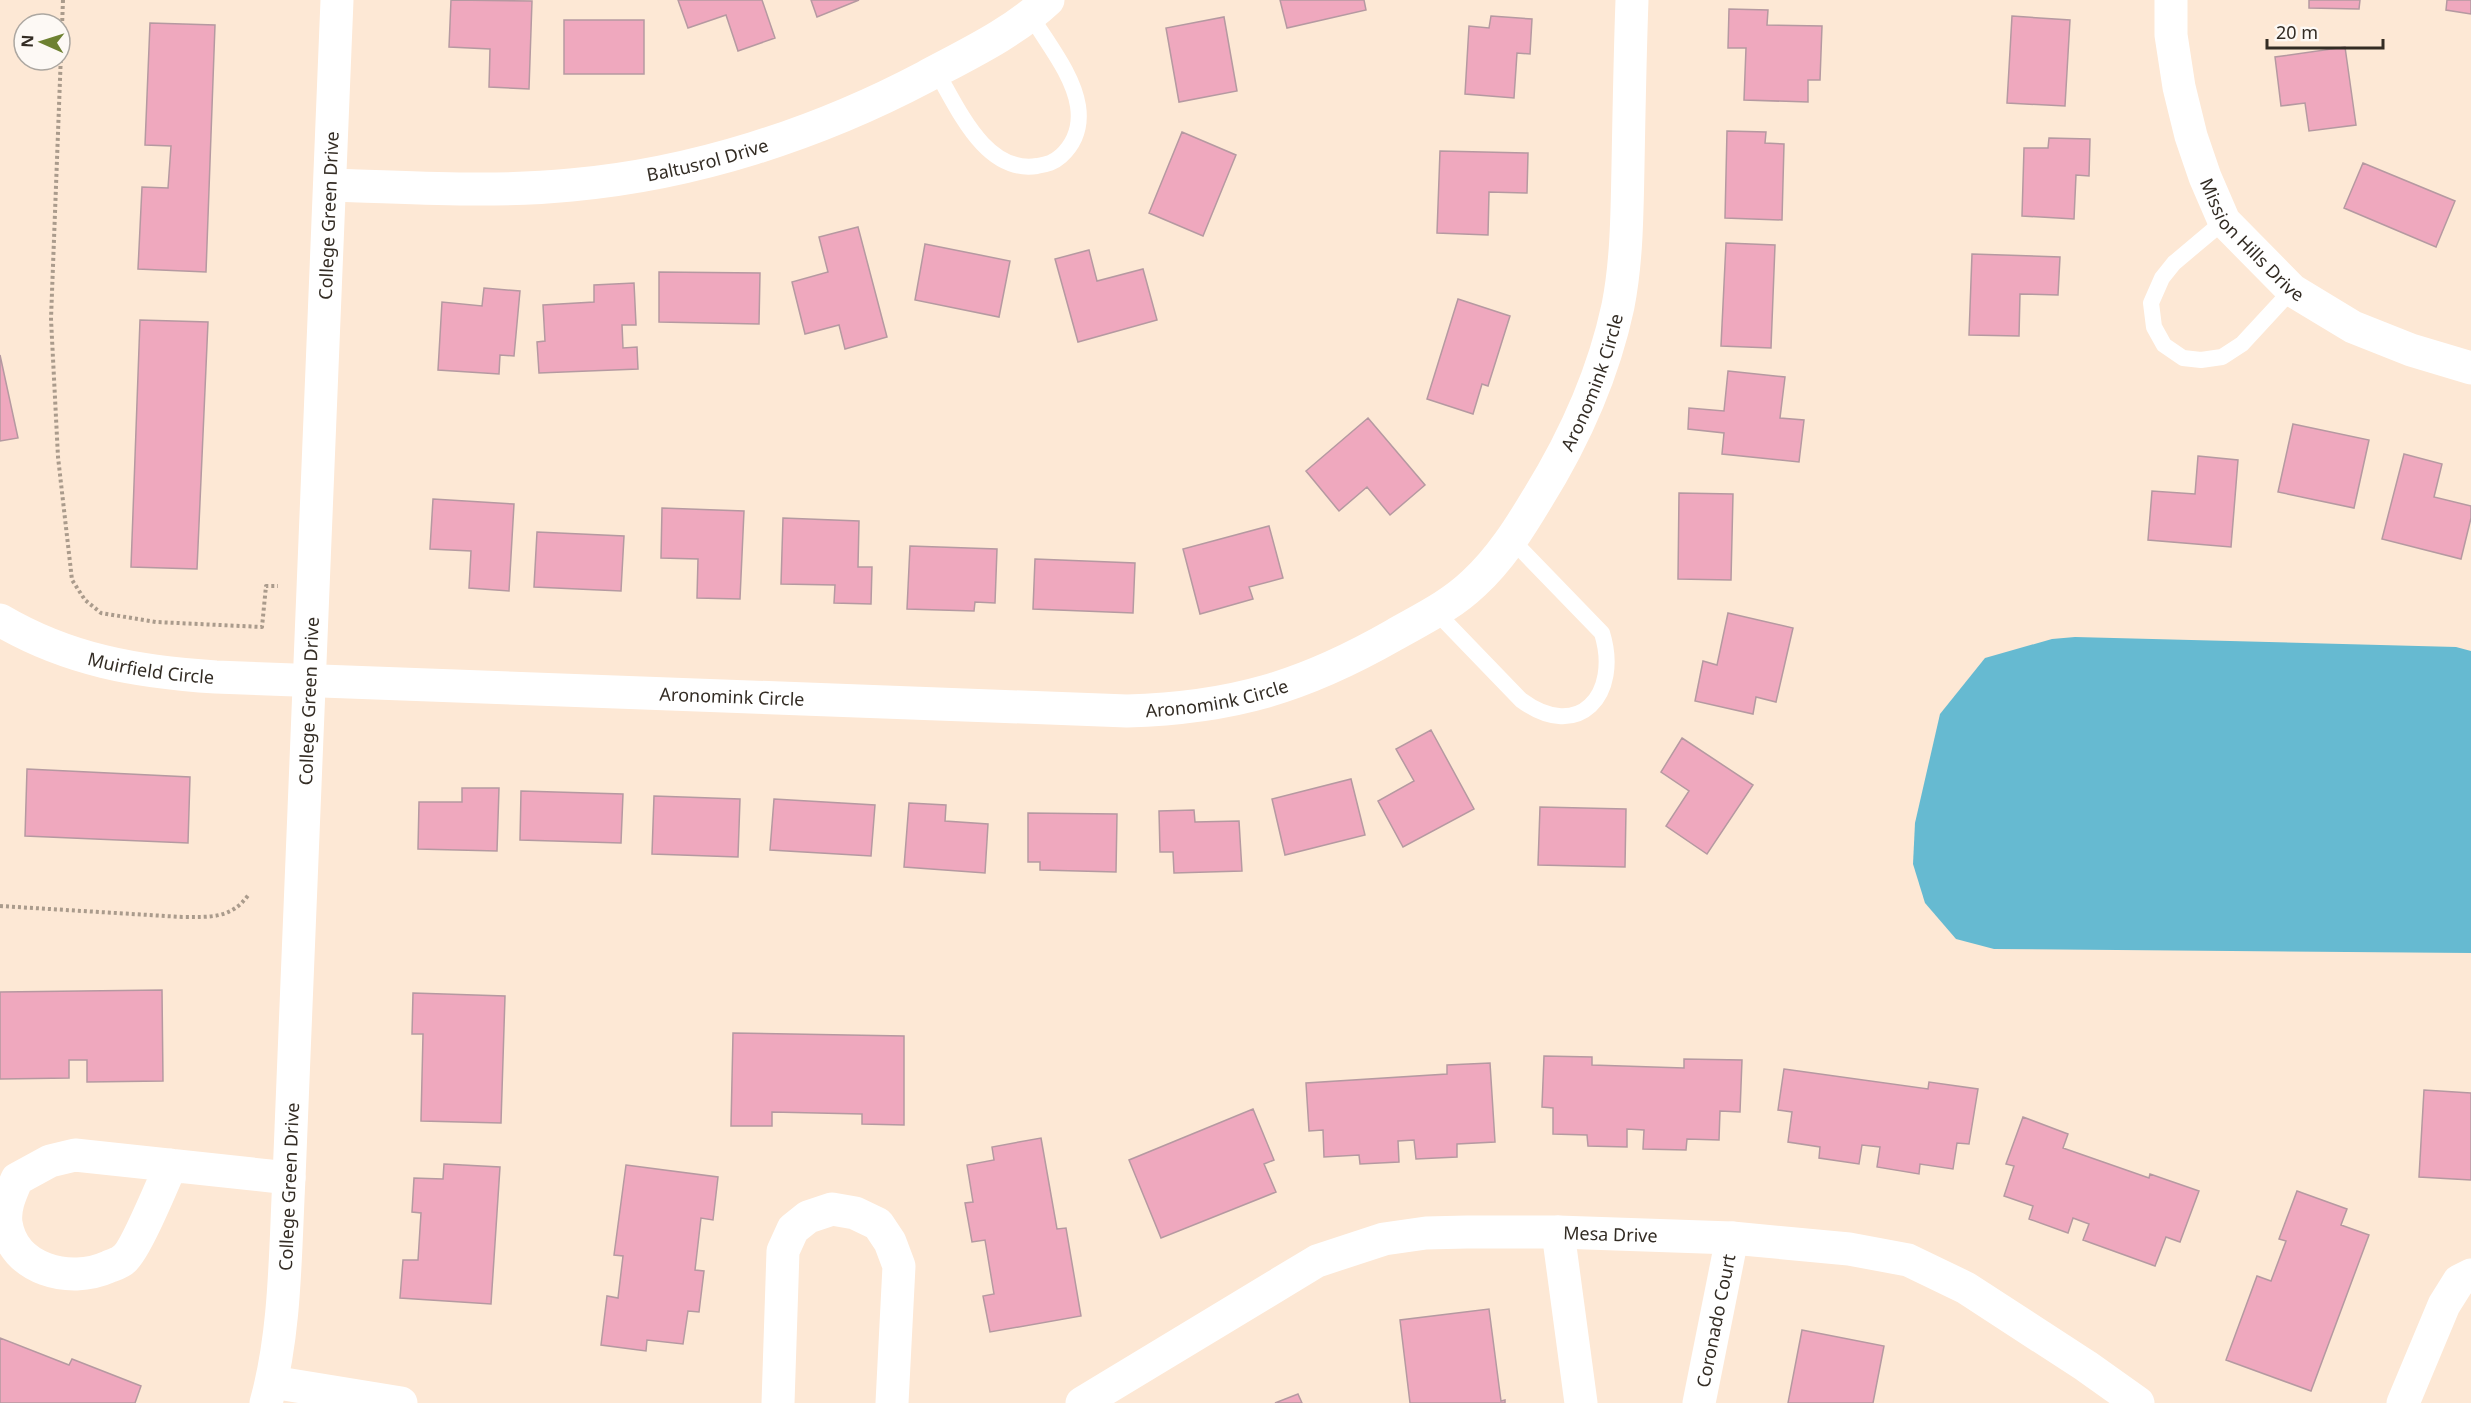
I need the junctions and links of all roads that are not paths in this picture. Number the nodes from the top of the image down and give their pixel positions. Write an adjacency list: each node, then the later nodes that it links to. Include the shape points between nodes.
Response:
1 (337, 0): 6 (street, College Green Drive)
2 (1632, 0): 10 (street, Aronomink Circle, via 1626,232 1618,303 1607,352 1587,409)
3 (2171, 0): 7 (street, Mission Hills Drive, via 2171,35 2179,87 2202,167)
4 (1040, 8): 5 (street, Baltusrol Drive); 5 (lane, via 1078,105 1078,128 1071,146 1053,164 1027,168 1003,161 981,144)
5 (936, 71): 6 (street, Baltusrol Drive, via 842,116 764,144 622,179 509,189)
6 (330, 184): 13 (street, College Green Drive)
7 (2224, 221): 8 (street, Mission Hills Drive); 8 (lane, via 2162,278 2151,303 2154,327 2164,345 2183,358 2222,357 2242,344)
8 (2292, 290): 9 (street, Mission Hills Drive, via 2354,327)
9 (2471, 368)
10 (1512, 540): 11 (street, Aronomink Circle, via 1474,583); 11 (lane, via 1602,633 1608,651 1608,671 1592,705 1574,715 1537,712)
11 (1437, 613): 13 (street, Aronomink Circle, via 1333,668 1288,686 1172,710)
12 (0, 620): 13 (street, Muirfield Circle, via 63,652 112,665 165,674)
13 (310, 680): 15 (street, College Green Drive)
14 (171, 1165): 14 (street, via 75,1155 50,1161 16,1179 6,1223 15,1247 34,1266 61,1274 92,1274 125,1259); 15 (street)
15 (289, 1178): 19 (street, College Green Drive, via 282,1306)
16 (1558, 1232): 17 (street, Mesa Drive); 23 (street, Mesa Drive, via 1426,1233 1384,1239 1317,1261); 24 (street)
17 (1732, 1238): 25 (street, Coronado Court); 26 (street, Mesa Drive, via 1848,1249 1908,1260 1966,1288)
18 (2471, 1275): 27 (street, via 2459,1281 2444,1305)
19 (269, 1392): 20 (street)
20 (401, 1403)
21 (778, 1403): 22 (street, via 783,1251 793,1229 808,1217 832,1209 855,1212 878,1224 899,1266)
22 (892, 1403)
23 (1082, 1403)
24 (1581, 1403)
25 (1699, 1403)
26 (2138, 1403)
27 (2403, 1403)

